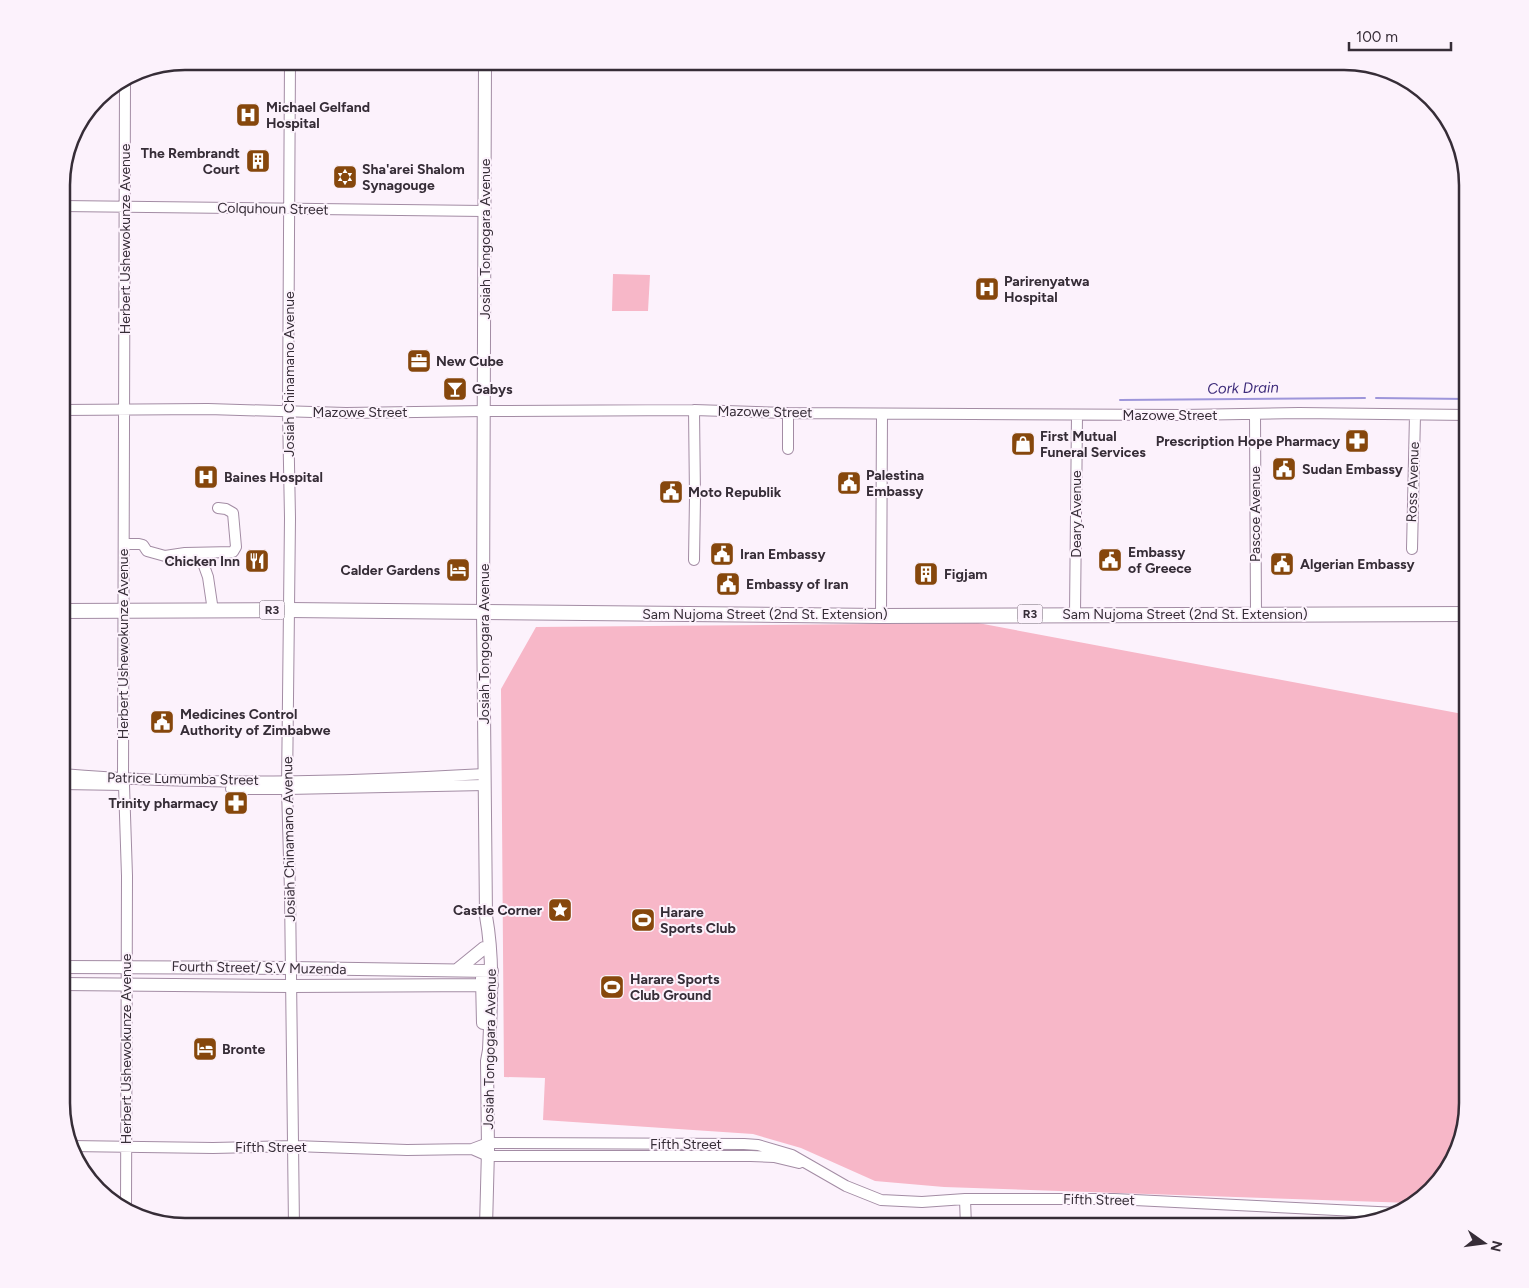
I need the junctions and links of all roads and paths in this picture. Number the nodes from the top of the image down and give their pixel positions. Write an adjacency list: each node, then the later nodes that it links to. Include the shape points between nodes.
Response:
1 (290, 70): 6 (street, Josiah Chinamano Avenue)
2 (486, 70): 7 (main road, Josiah Tongogara Avenue)
3 (125, 87): 5 (street, Herbert Ushewokunze Avenue)
4 (70, 206): 5 (street, Colquhoun Street)
5 (125, 207): 6 (street, Colquhoun Street); 9 (street, Herbert Ushewokunze Avenue)
6 (289, 209): 7 (street, Colquhoun Street); 11 (street, Josiah Chinamano Avenue)
7 (484, 211): 12 (main road, Josiah Tongogara Avenue)
8 (70, 410): 9 (street, Mazowe Street)
9 (125, 410): 11 (street, Mazowe Street); 21 (street, Herbert Ushewokunze Avenue)
10 (694, 410): 12 (street, Mazowe Street); 13 (street, Mazowe Street); 24 (street)
11 (288, 411): 12 (street, Mazowe Street); 25 (street, Josiah Chinamano Avenue)
12 (485, 411): 29 (main road, Josiah Tongogara Avenue)
13 (788, 413): 14 (street, Mazowe Street); 19 (street)
14 (882, 414): 16 (street, Mazowe Street); 33 (street)
15 (1255, 414): 16 (street, Mazowe Street); 17 (street, Mazowe Street); 31 (street, Pascoe Avenue)
16 (1076, 415): 30 (street, Deary Avenue)
17 (1415, 415): 18 (street, Mazowe Street); 22 (street, Ross Avenue)
18 (1459, 415)
19 (788, 449)
20 (218, 508): 23 (street, via 233,514 236,547 233,552)
21 (124, 544): 23 (street, via 143,545 148,551 165,556); 27 (street, Herbert Ushewokunze Avenue)
22 (1412, 549)
23 (202, 553): 28 (street)
24 (694, 560)
25 (289, 610): 28 (highway, Sam Nujoma Street (2nd St. Extension) / R3); 29 (highway, Sam Nujoma Street (2nd St. Extension) / R3); 38 (street, Josiah Chinamano Avenue)
26 (70, 611): 27 (highway, Sam Nujoma Street (2nd St. Extension) / R3)
27 (124, 611): 28 (highway, Sam Nujoma Street (2nd St. Extension) / R3); 36 (street, Herbert Ushewokunze Avenue)
28 (213, 611)
29 (484, 612): 33 (highway, Sam Nujoma Street (2nd St. Extension) / R3); 35 (main road, Josiah Tongogara Avenue)
30 (1075, 614): 31 (highway, Sam Nujoma Street (2nd St. Extension) / R3); 33 (highway, Sam Nujoma Street (2nd St. Extension) / R3)
31 (1256, 614): 32 (highway, Sam Nujoma Street (2nd St. Extension) / R3)
32 (1459, 614)
33 (881, 616)
34 (70, 775): 36 (street, Patrice Lumumba Street)
35 (485, 779): 38 (street, Patrice Lumumba Street, via 400,778); 39 (main road, Josiah Tongogara Avenue)
36 (123, 782): 37 (street, Patrice Lumumba Street); 38 (street, Patrice Lumumba Street); 42 (street, Herbert Ushewokunze Avenue)
37 (70, 784)
38 (287, 785): 43 (street, Josiah Chinamano Avenue)
39 (486, 916): 40 (main road); 45 (main road, Josiah Tongogara Avenue, via 490,938)
40 (484, 948): 44 (main road); 45 (main road)
41 (70, 967): 42 (main road, Fourth Street/ S.V Muzenda)
42 (127, 967): 43 (main road, Fourth Street/ S.V Muzenda); 47 (street, Herbert Ushewokunze Avenue)
43 (291, 968): 44 (main road, Fourth Street/ S.V Muzenda); 50 (street, Josiah Chinamano Avenue)
44 (457, 970): 45 (main road, Fourth Street/ S.V Muzenda)
45 (487, 971): 49 (main road)
46 (70, 984): 47 (main road)
47 (127, 984): 50 (main road); 55 (street, Herbert Ushewokunze Avenue)
48 (456, 985): 49 (main road); 50 (main road); 51 (main road)
49 (487, 985): 51 (main road); 52 (main road, Josiah Tongogara Avenue, via 490,1050)
50 (290, 986): 56 (street, Josiah Chinamano Avenue)
51 (482, 1008): 52 (main road)
52 (487, 1061): 53 (main road, Josiah Tongogara Avenue)
53 (488, 1143): 57 (street, Fifth Street); 58 (main road, Josiah Tongogara Avenue); 59 (street, Fifth Street, via 744,1144 792,1155)
54 (79, 1146): 55 (street, Fifth Street)
55 (126, 1146): 56 (street, Fifth Street); 61 (street, Herbert Ushewokunze Avenue)
56 (294, 1146): 57 (street, Fifth Street); 63 (street, Josiah Chinamano Avenue)
57 (472, 1150): 58 (street, Fifth Street)
58 (488, 1156): 59 (street, Fifth Street, via 751,1156); 64 (main road, Josiah Tongogara Avenue)
59 (808, 1164): 60 (street, Fifth Street, via 846,1186 881,1200)
60 (965, 1200): 62 (street, Fifth Street, via 1114,1199); 65 (street)
61 (126, 1202)
62 (1381, 1212)
63 (294, 1218)
64 (486, 1218)
65 (966, 1218)

